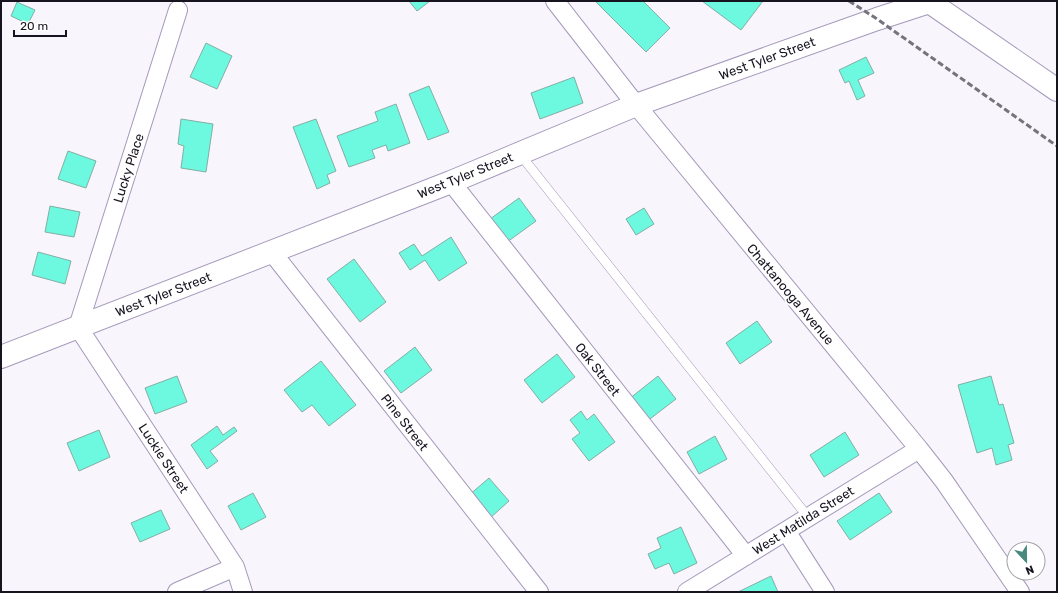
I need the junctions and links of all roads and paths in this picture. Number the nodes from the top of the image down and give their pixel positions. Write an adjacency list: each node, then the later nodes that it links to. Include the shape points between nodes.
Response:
1 (555, 1): 5 (street, Chattanooga Avenue)
2 (930, 1): 4 (street); 5 (street, West Tyler Street)
3 (178, 10): 9 (street, Lucky Place)
4 (1057, 90)
5 (636, 105): 6 (street, West Tyler Street); 11 (street, Chattanooga Avenue)
6 (519, 153): 7 (street, West Tyler Street); 12 (lane)
7 (451, 182): 8 (street, West Tyler Street); 14 (street, Oak Street)
8 (271, 251): 9 (street, West Tyler Street); 18 (street, Pine Street)
9 (78, 327): 10 (street, West Tyler Street); 15 (street, Luckie Street)
10 (1, 357)
11 (920, 449): 12 (street, West Matilda Street); 21 (street, Chattanooga Avenue)
12 (808, 517): 13 (street, West Matilda Street)
13 (786, 532): 14 (street, West Matilda Street); 20 (street)
14 (746, 556): 19 (street, West Matilda Street)
15 (235, 567): 16 (street); 17 (street, Luckie Street)
16 (177, 592)
17 (243, 592)
18 (539, 592)
19 (688, 592)
20 (825, 592)
21 (1020, 592)

